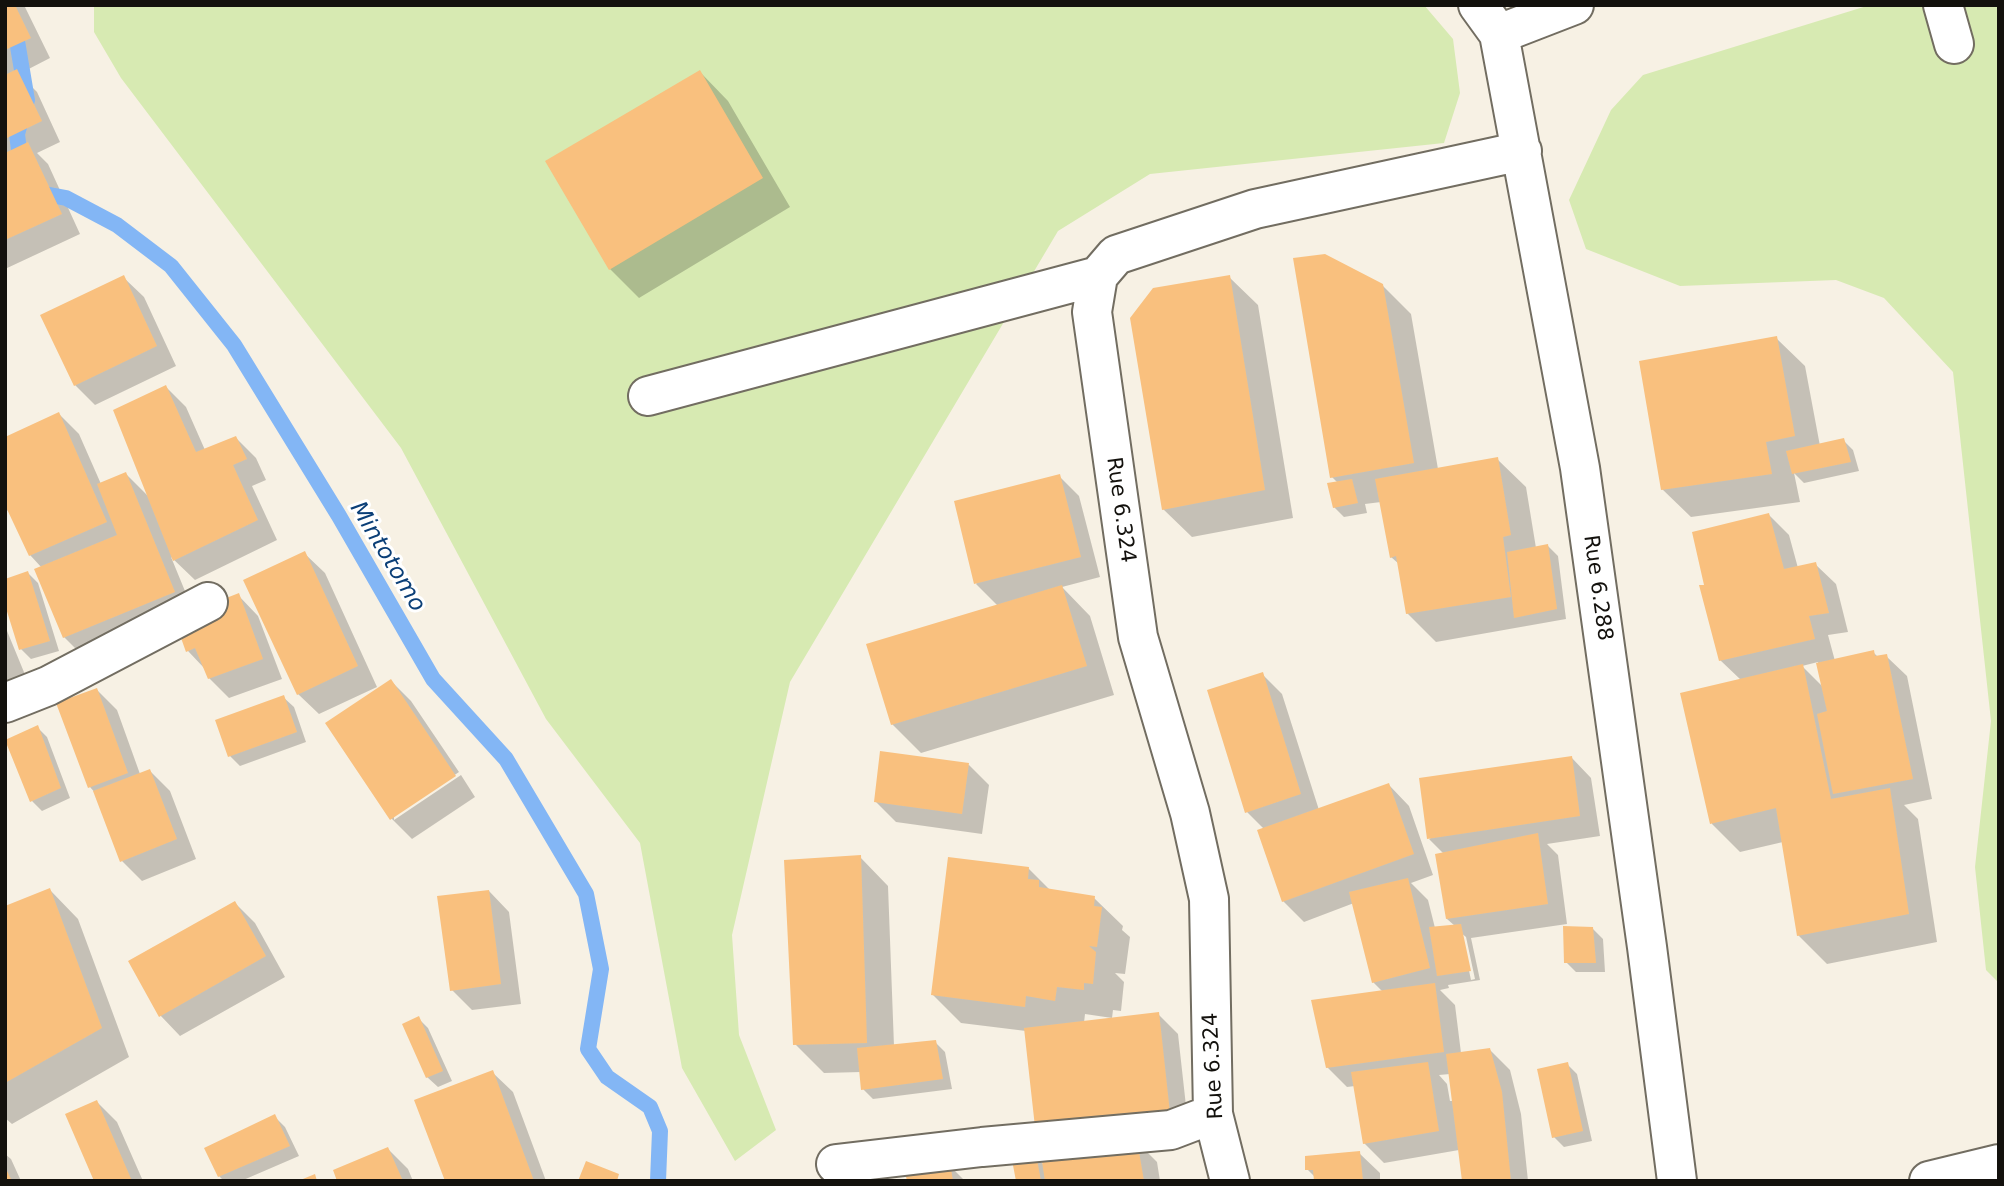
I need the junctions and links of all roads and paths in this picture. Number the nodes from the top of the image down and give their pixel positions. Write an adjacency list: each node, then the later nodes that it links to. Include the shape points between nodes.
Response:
1 (1574, 5): 3 (street)
2 (1943, 5): 4 (street)
3 (1489, 20): 5 (street, Rue 6.288)
4 (1954, 44)
5 (1522, 151): 6 (street, via 1255,209 1116,255); 14 (street, Rue 6.288, via 1580,468)
6 (1098, 276): 7 (street); 10 (street, Rue 6.324, via 1091,312 1138,636 1209,899)
7 (648, 396)
8 (208, 602): 9 (street)
9 (5, 703)
10 (1213, 1114): 11 (street, via 1171,1130); 13 (street, Rue 6.324)
11 (836, 1164)
12 (1999, 1164): 15 (street)
13 (1230, 1181)
14 (1677, 1181)
15 (1929, 1181)

